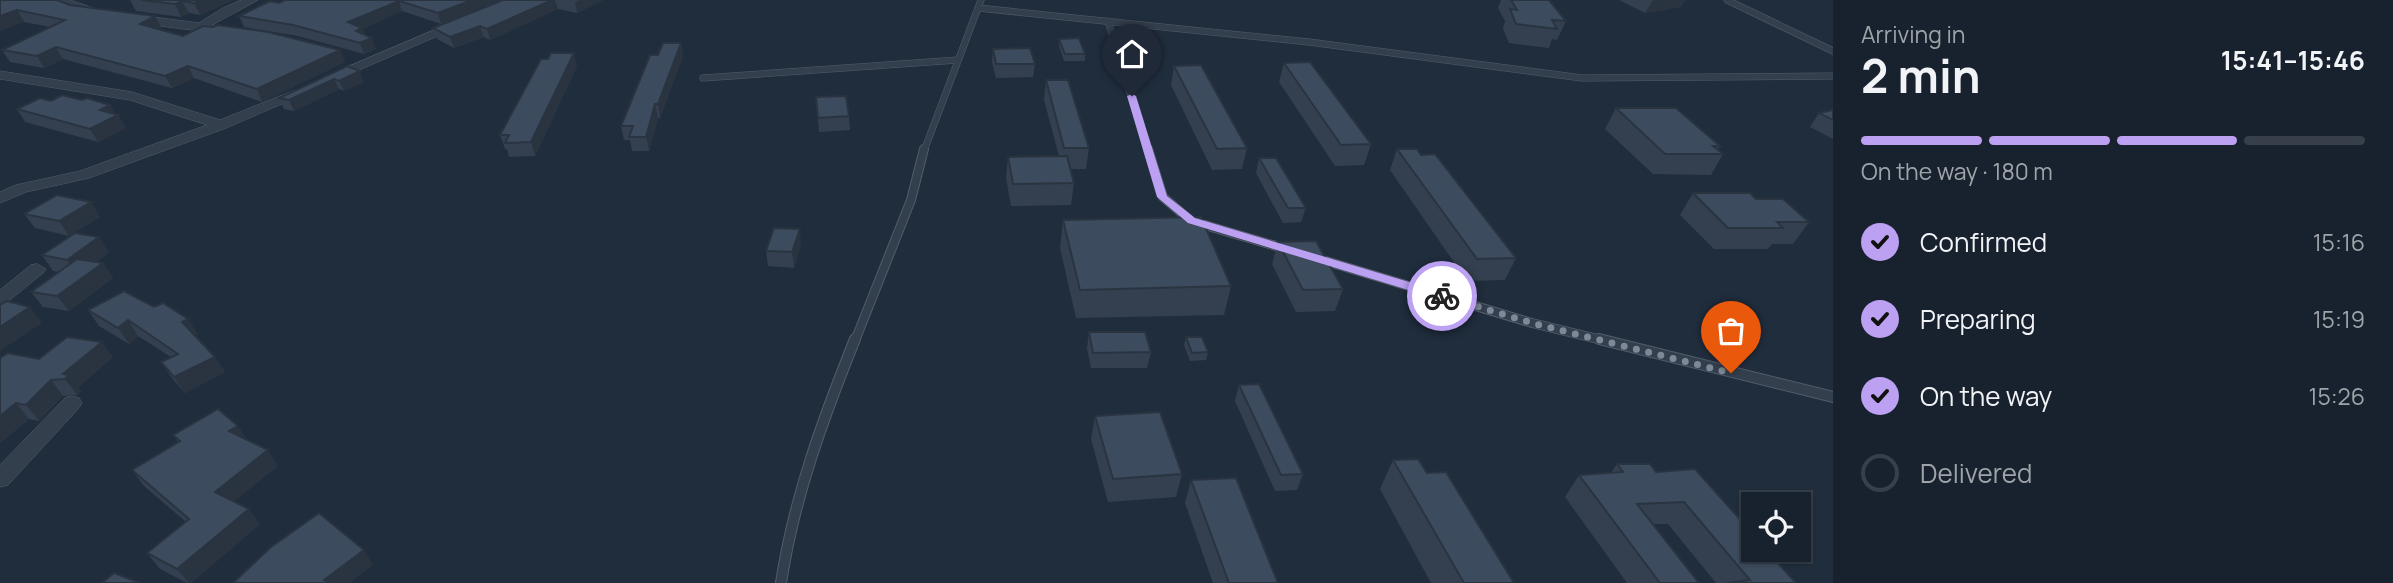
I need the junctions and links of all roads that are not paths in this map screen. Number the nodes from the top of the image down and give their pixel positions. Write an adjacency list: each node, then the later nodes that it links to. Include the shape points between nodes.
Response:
1 (58, 0): 7 (street, via 120,16)
2 (252, 0): 7 (street)
3 (1727, 0): 9 (lane)
4 (979, 4): 6 (lane); 11 (lane)
5 (467, 21): 12 (street)
6 (1108, 21): 14 (lane, via 1596,79); 18 (lane, via 1163,197 1191,220)
7 (201, 27): 8 (street)
8 (237, 31)
9 (1833, 51)
10 (345, 54): 12 (street)
11 (958, 60): 15 (lane); 25 (lane, via 926,141 911,200 814,443 788,537)
12 (367, 61): 16 (street)
13 (0, 75): 16 (street, via 132,96)
14 (1833, 76)
15 (703, 78)
16 (221, 125): 17 (street, via 84,175 21,188)
17 (0, 198)
18 (1296, 252)
19 (1309, 256): 22 (lane, via 1532,323)
20 (37, 269): 21 (street)
21 (0, 299)
22 (1833, 397)
23 (72, 403): 24 (street)
24 (0, 479)
25 (781, 583)

